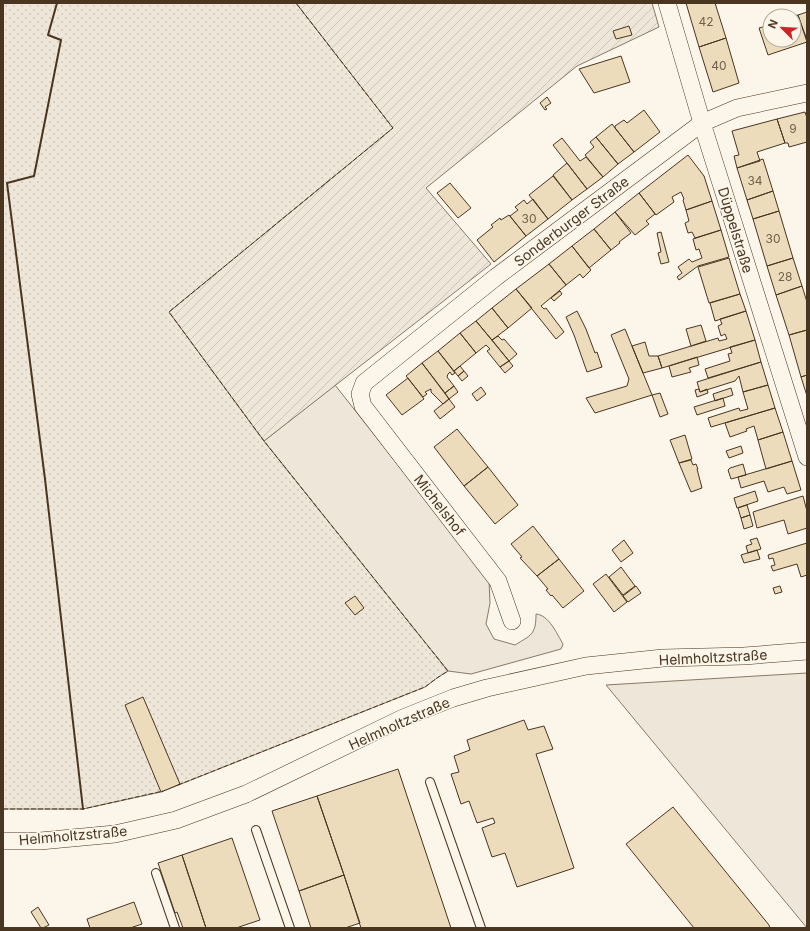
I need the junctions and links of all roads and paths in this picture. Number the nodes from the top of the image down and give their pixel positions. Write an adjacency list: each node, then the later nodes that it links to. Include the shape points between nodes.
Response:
1 (667, 3): 3 (street, Düppelstraße)
2 (807, 93): 3 (street, Sonderburger Straße, via 737,108)
3 (702, 123): 4 (street, Sonderburger Straße, via 496,277 364,383); 5 (street, Düppelstraße)
4 (360, 394): 6 (street, Michelshof, via 363,406 498,581)
5 (807, 457)
6 (512, 621)
7 (807, 651): 10 (street, Helmholtzstraße, via 663,658 586,666 495,686 453,698 403,718 246,794 176,820 115,834 40,841)
8 (430, 782): 14 (lane)
9 (256, 830): 13 (lane)
10 (3, 841)
11 (156, 873): 12 (lane)
12 (174, 928)
13 (290, 928)
14 (481, 928)

